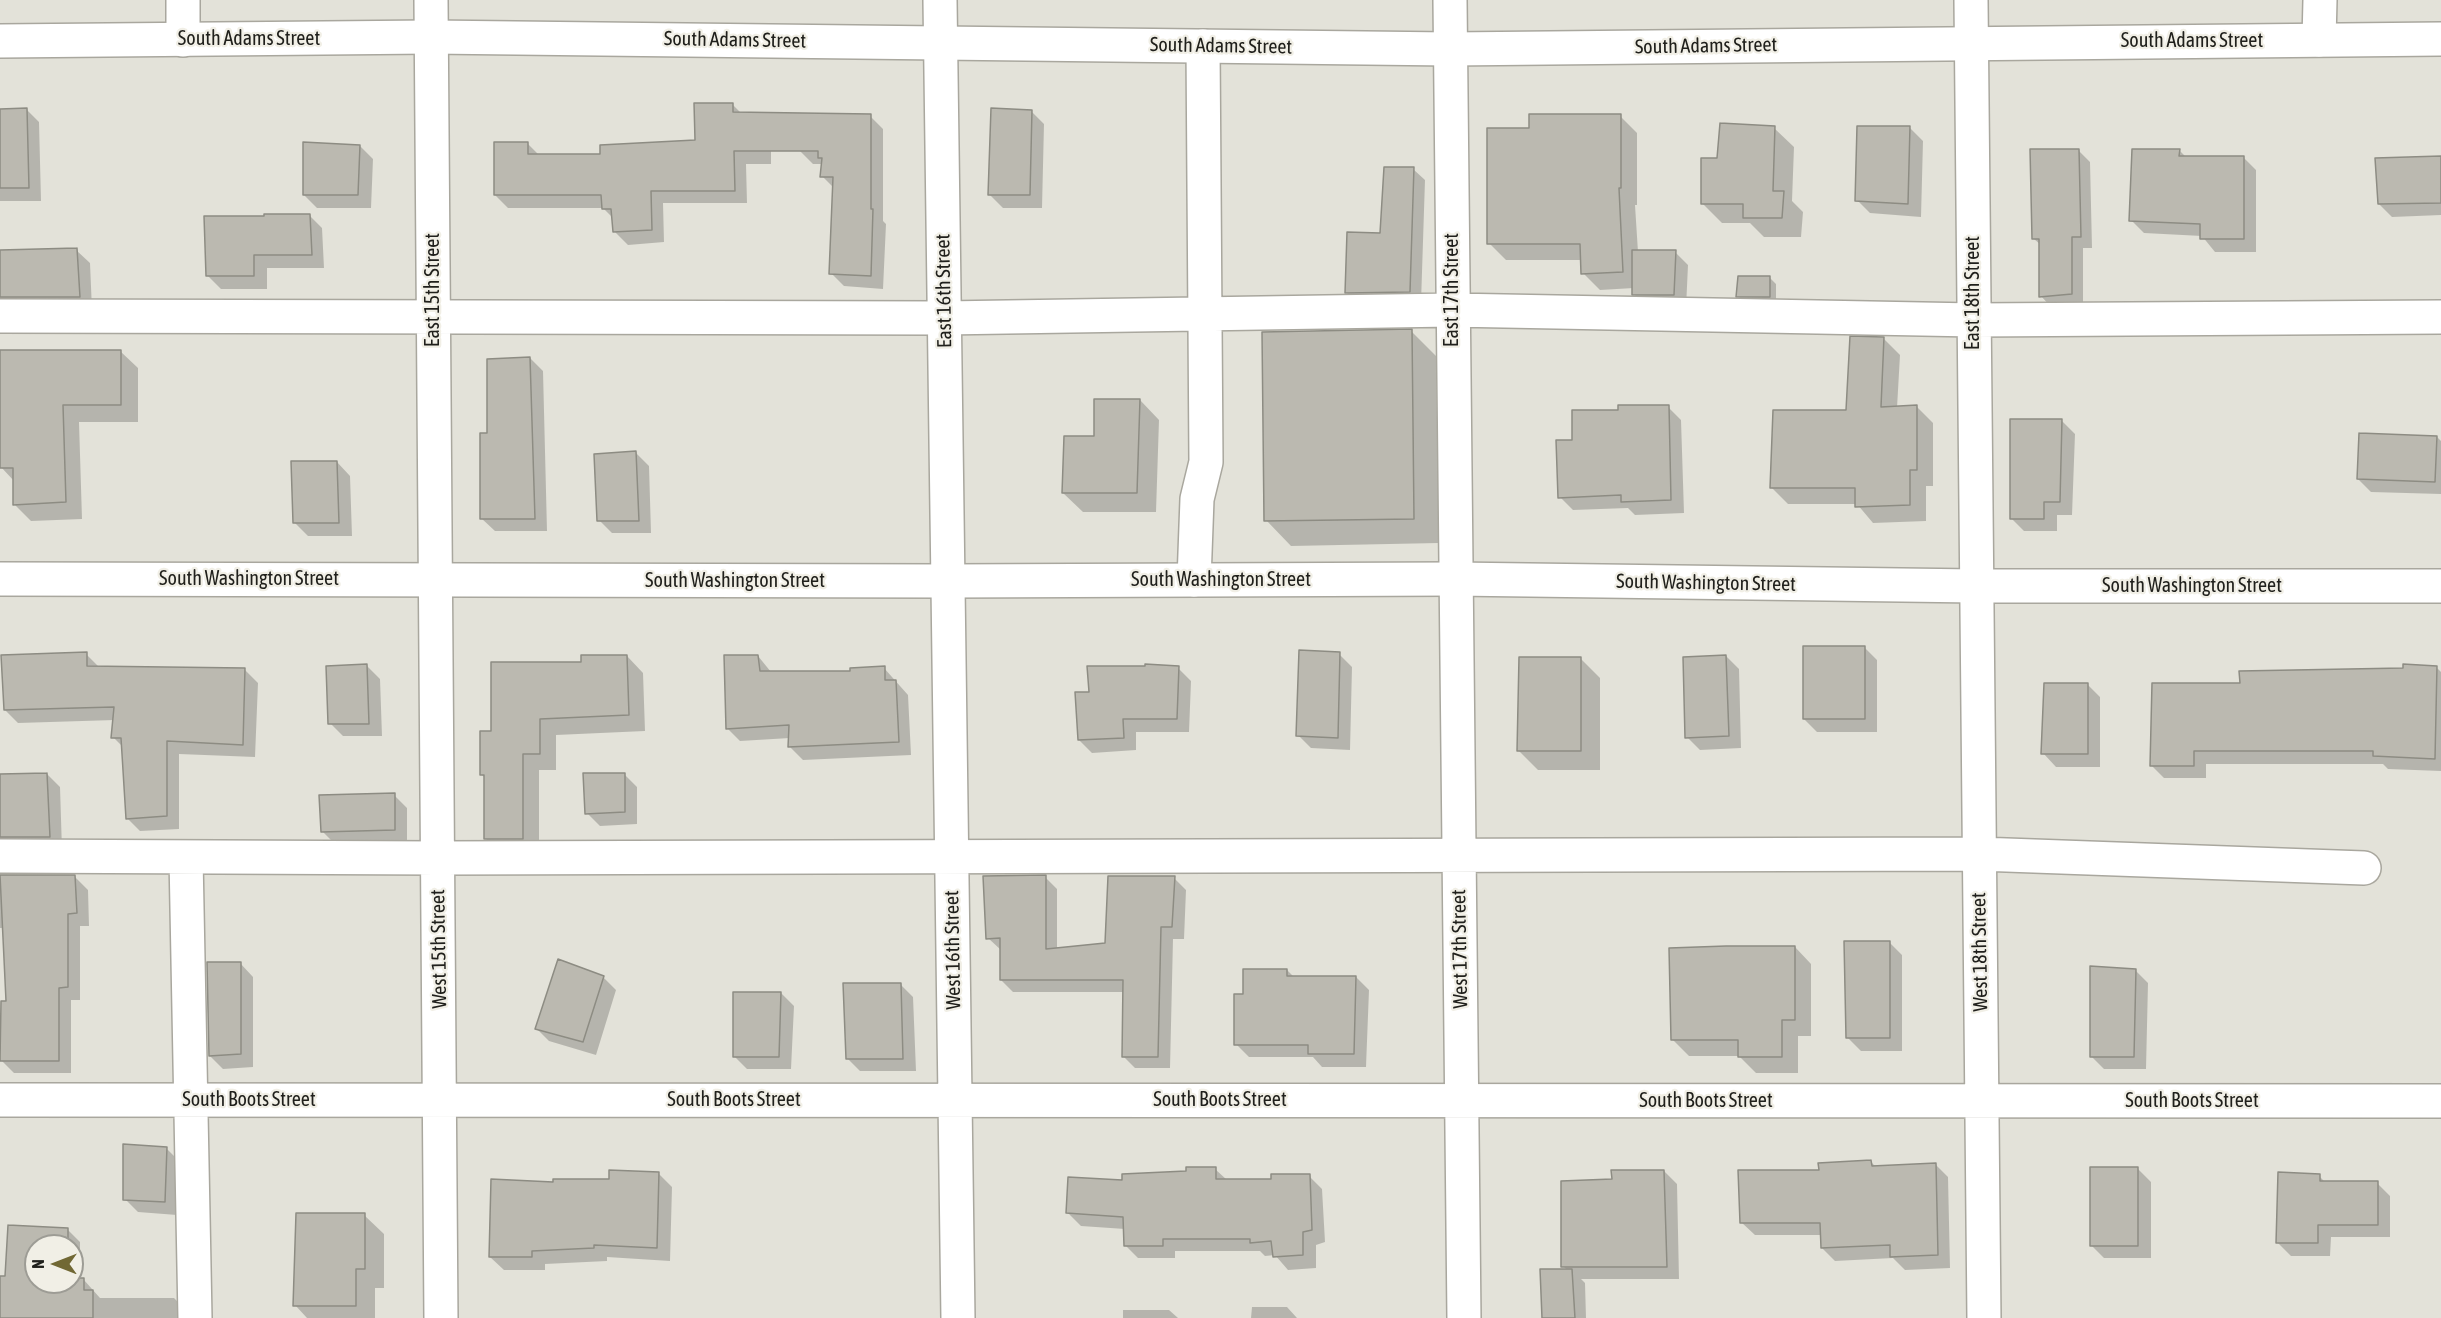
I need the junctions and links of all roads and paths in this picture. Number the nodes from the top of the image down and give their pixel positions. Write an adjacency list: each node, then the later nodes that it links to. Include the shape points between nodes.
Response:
1 (183, 0): 9 (street)
2 (431, 0): 7 (street, East 15th Street)
3 (940, 0): 12 (street, East 16th Street)
4 (1450, 0): 15 (street, East 17th Street)
5 (1971, 0): 13 (street, East 18th Street)
6 (2320, 0): 10 (street)
7 (431, 37): 9 (street, South Adams Street); 12 (street, South Adams Street); 21 (street, East 15th Street)
8 (2441, 39): 10 (street, South Adams Street)
9 (183, 40): 11 (street, South Adams Street)
10 (2319, 40): 13 (street, South Adams Street)
11 (0, 41)
12 (940, 42): 14 (street, South Adams Street); 20 (street, East 16th Street)
13 (1971, 43): 15 (street, South Adams Street); 22 (street, East 18th Street)
14 (1203, 46): 15 (street, South Adams Street); 17 (street)
15 (1450, 50): 16 (street, East 17th Street)
16 (1452, 310): 17 (street); 22 (street); 25 (street, East 17th Street)
17 (1205, 314): 20 (street); 26 (street, via 1206,462 1197,499)
18 (0, 316): 21 (street)
19 (2441, 316): 22 (street)
20 (944, 318): 21 (street); 27 (street, East 16th Street)
21 (433, 319): 24 (street, East 15th Street)
22 (1974, 320): 28 (street, East 18th Street)
23 (0, 579): 24 (street, South Washington Street)
24 (435, 579): 27 (street, South Washington Street); 35 (street, West 15th Street)
25 (1454, 579): 26 (street, South Washington Street); 28 (street, South Washington Street); 30 (street, West 17th Street)
26 (1194, 580): 27 (street, South Washington Street)
27 (948, 581): 33 (street, West 16th Street)
28 (1976, 586): 29 (street, South Washington Street); 31 (street, West 18th Street)
29 (2441, 586)
30 (1459, 854): 31 (street); 33 (street); 41 (street, West 17th Street)
31 (1979, 854): 36 (street); 42 (street, West 18th Street)
32 (0, 856): 34 (street)
33 (952, 856): 35 (street); 40 (street, West 16th Street)
34 (186, 857): 35 (street); 38 (street)
35 (438, 858): 39 (street, West 15th Street)
36 (2364, 868)
37 (0, 1100): 38 (street, South Boots Street)
38 (193, 1100): 39 (street, South Boots Street); 44 (street)
39 (440, 1100): 40 (street, South Boots Street); 45 (street, West 15th Street)
40 (955, 1100): 41 (street, South Boots Street); 46 (street, West 16th Street)
41 (1463, 1101): 42 (street, South Boots Street); 47 (street, West 17th Street)
42 (1982, 1101): 43 (street, South Boots Street); 48 (street, West 18th Street)
43 (2441, 1101)
44 (195, 1318)
45 (441, 1318)
46 (958, 1318)
47 (1464, 1318)
48 (1984, 1318)

